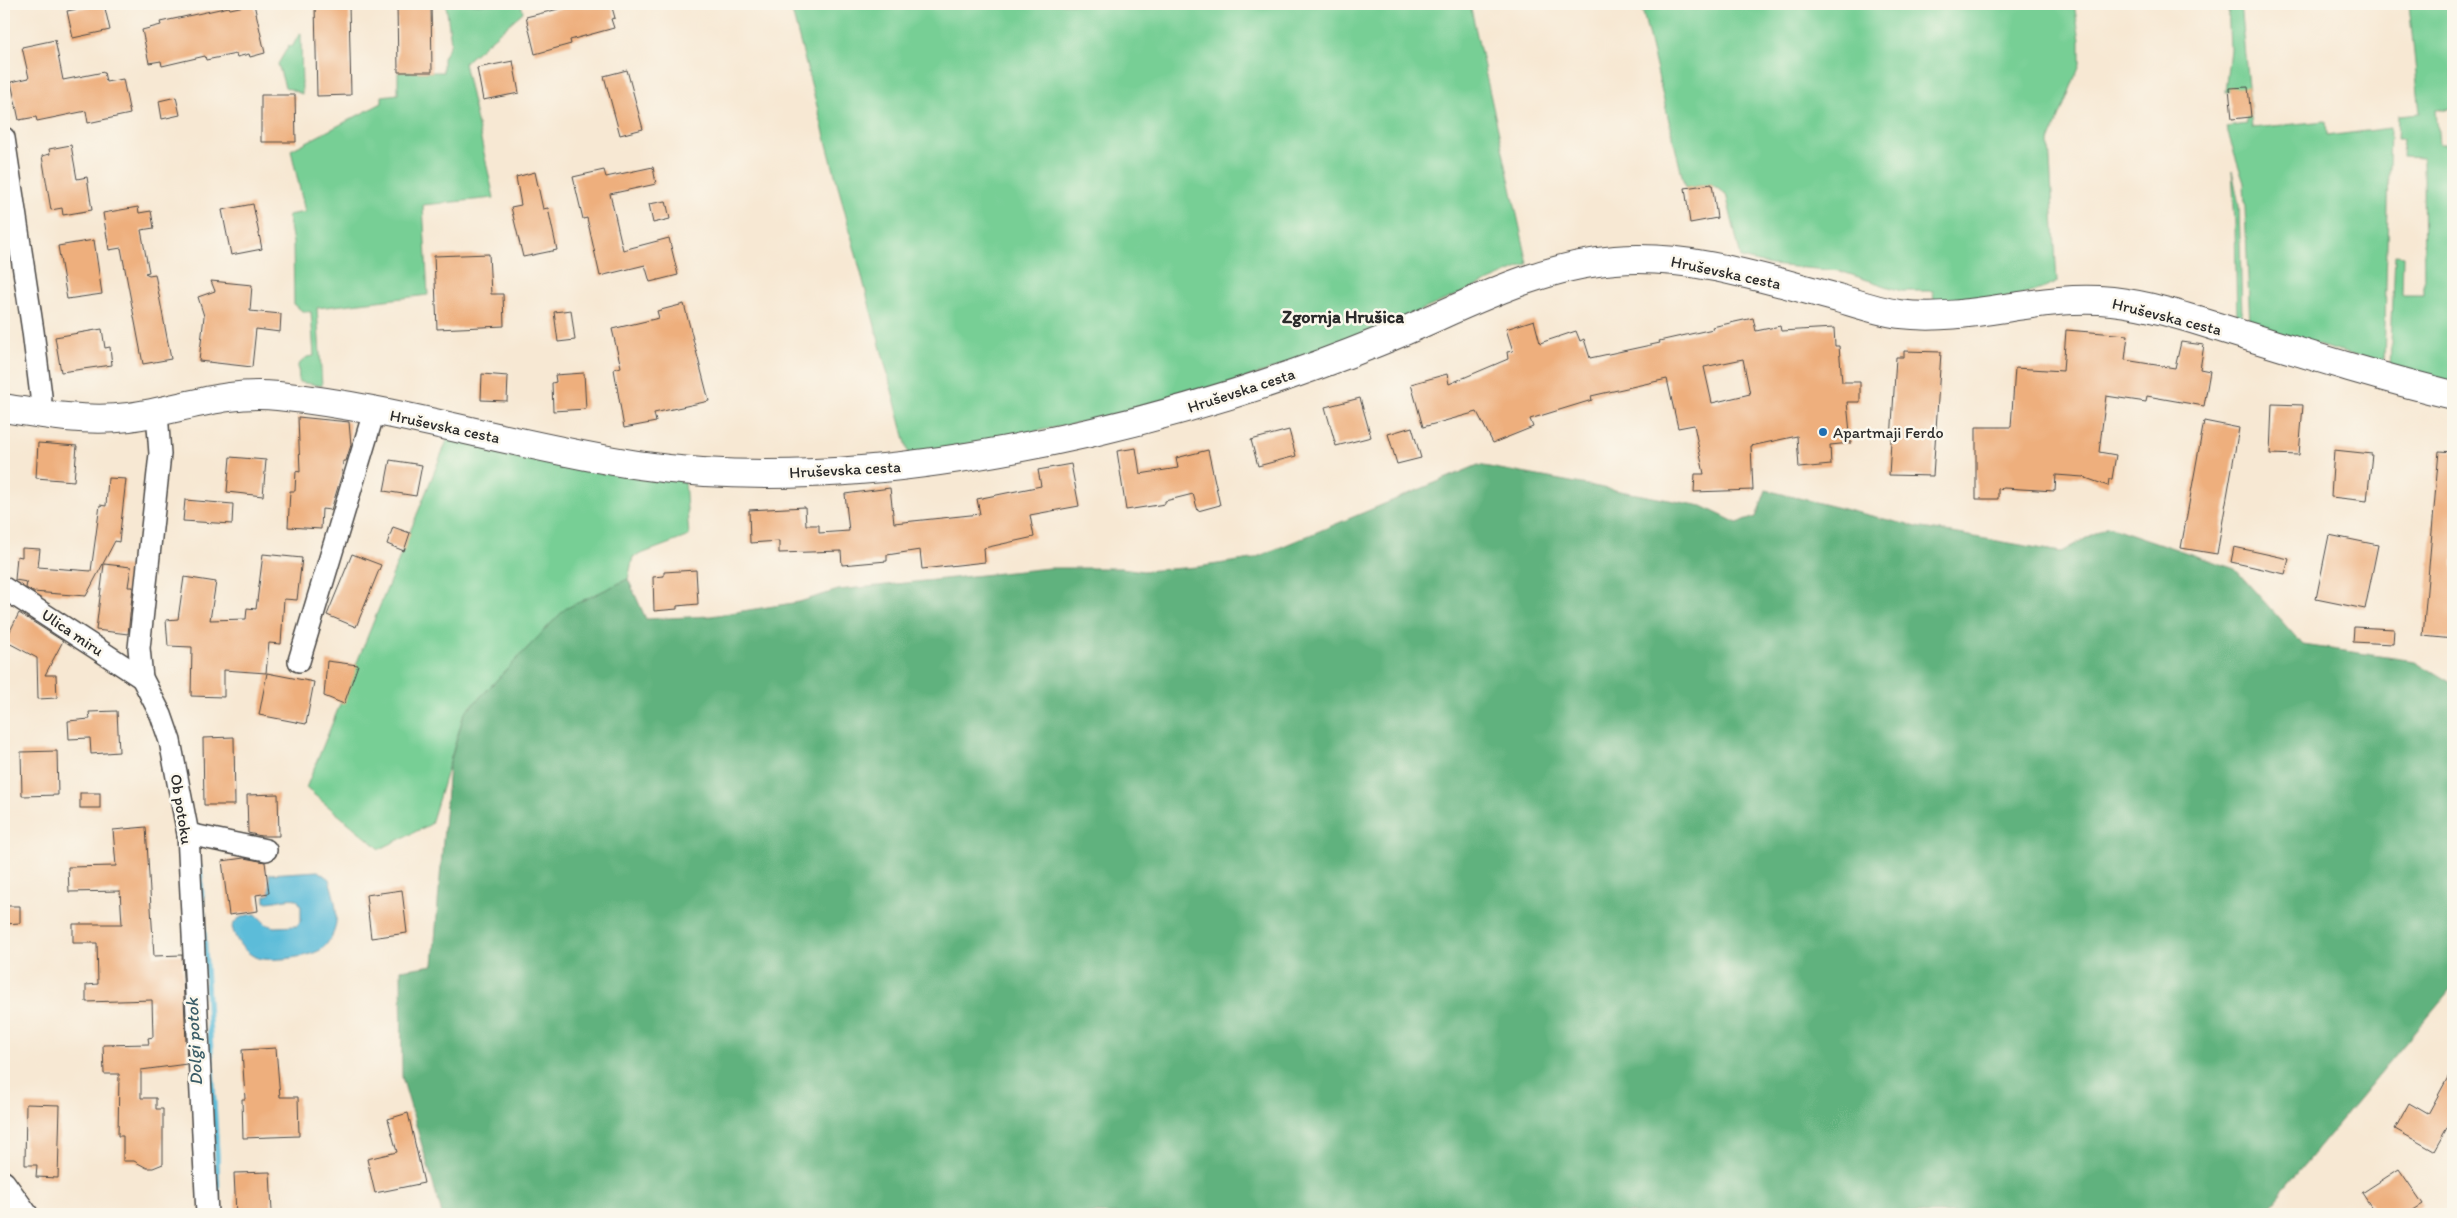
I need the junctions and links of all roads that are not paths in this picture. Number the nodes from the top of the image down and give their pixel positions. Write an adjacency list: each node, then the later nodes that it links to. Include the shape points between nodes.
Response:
1 (4, 138): 6 (street, via 33,331 41,396)
2 (2453, 395): 5 (street, Hruševska cesta, via 2358,371 2163,311 2124,303 2042,301 1971,314 1903,314 1740,272 1701,264 1641,259 1593,262 1537,274 1318,365 1152,418 1019,449 898,467 746,473 666,469 601,459)
3 (4, 408): 6 (street, Hruševska cesta)
4 (157, 412): 5 (street, Hruševska cesta, via 209,399 270,395); 6 (street, Hruševska cesta, via 87,419); 9 (street, Ob potoku, via 160,454 139,648)
5 (374, 412): 8 (street)
6 (40, 414)
7 (4, 588): 9 (street, Ulica miru)
8 (299, 661)
9 (142, 678): 10 (street, Ob potoku, via 161,714 170,742)
10 (188, 834): 11 (street); 14 (street, Ob potoku)
11 (266, 850)
12 (4, 1182): 13 (street)
13 (27, 1214)
14 (207, 1214)

